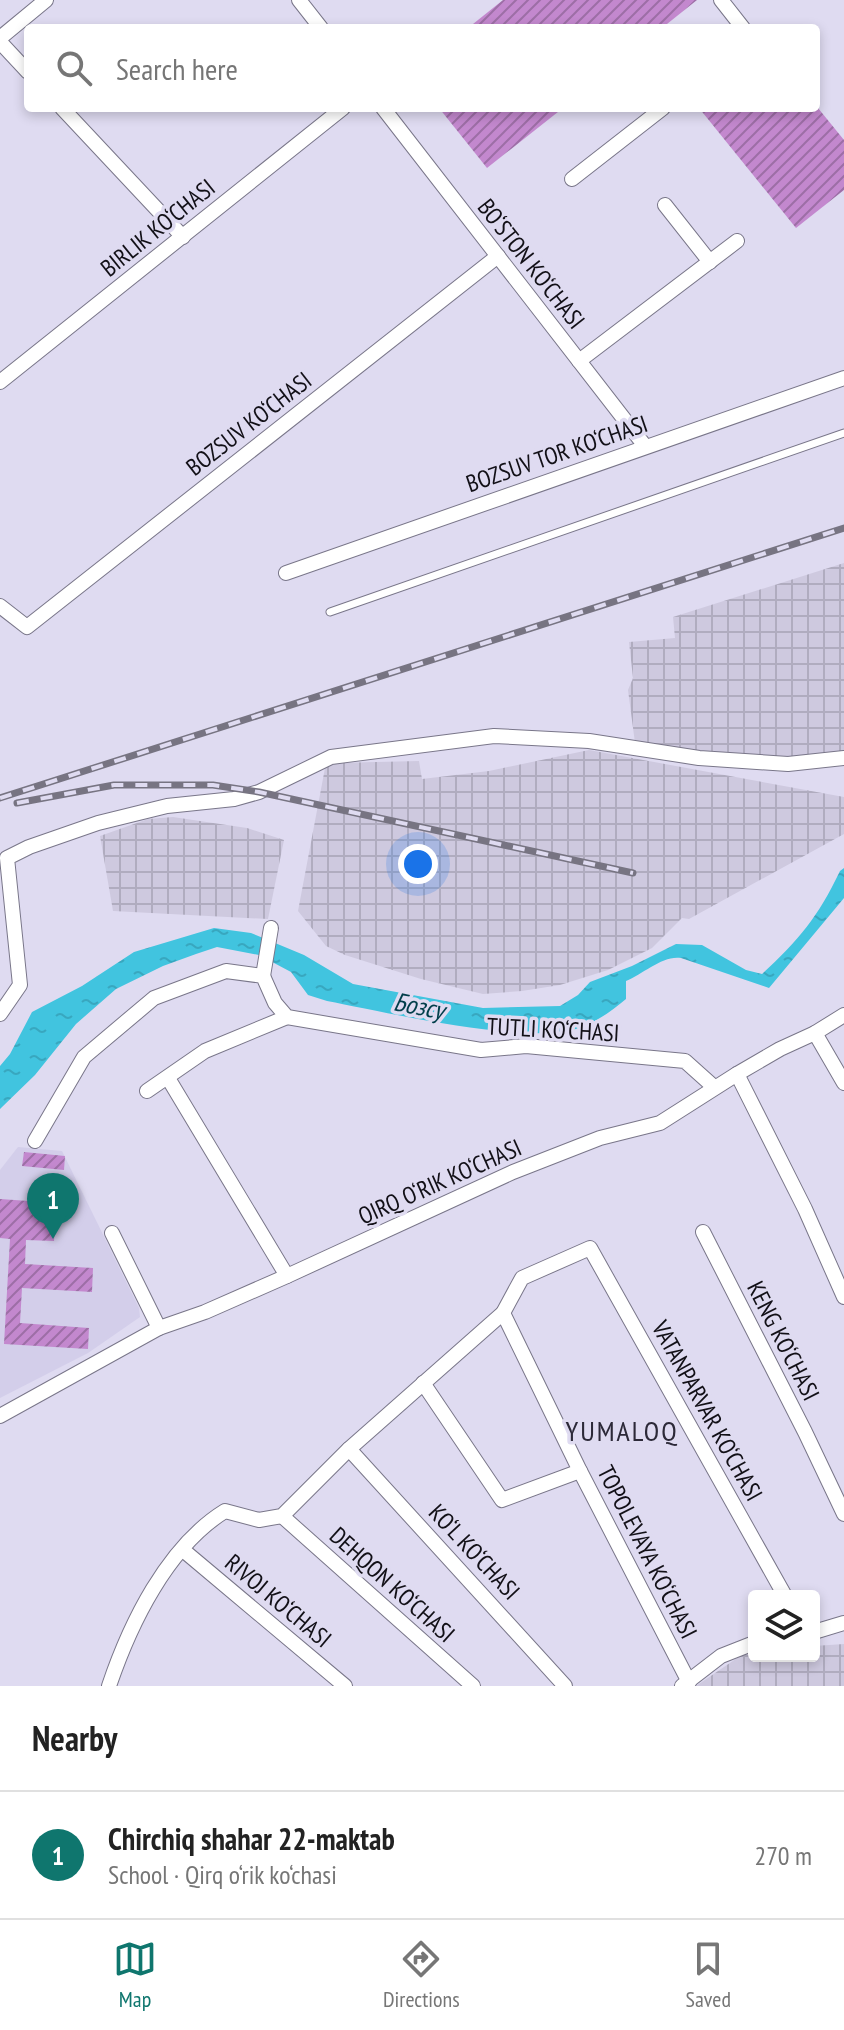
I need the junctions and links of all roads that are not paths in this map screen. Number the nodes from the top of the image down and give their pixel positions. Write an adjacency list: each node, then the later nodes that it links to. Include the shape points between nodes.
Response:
1 (46, 0): 6 (street)
2 (299, 0): 4 (street)
3 (721, 0): 5 (street)
4 (318, 24)
5 (740, 24)
6 (0, 40): 7 (street)
7 (24, 67)
8 (66, 112): 14 (street)
9 (338, 112): 14 (street, BIRLIK KO‘CHASI)
10 (386, 112): 16 (street, BO‘STON KO‘CHASI)
11 (658, 112): 12 (street)
12 (572, 179)
13 (665, 205): 17 (street)
14 (183, 237): 20 (street, BIRLIK KO‘CHASI)
15 (737, 241): 17 (street)
16 (498, 256): 18 (street, BO‘STON KO‘CHASI); 24 (street, BOZSUV KO‘CHASI, via 27,627)
17 (710, 262): 18 (street)
18 (579, 361): 22 (street, BO‘STON KO‘CHASI)
19 (844, 378): 22 (street, BOZSUV TOR KO‘CHASI)
20 (0, 382)
21 (844, 433): 25 (lane)
22 (645, 446): 23 (street, BOZSUV TOR KO‘CHASI)
23 (286, 573)
24 (0, 606)
25 (330, 612)
26 (844, 758): 27 (street, via 788,764 699,758 589,741 494,736 331,757 259,792 98,823)
27 (3, 860): 30 (street, via 20,985)
28 (271, 928): 29 (street)
29 (263, 976): 32 (street); 39 (street, via 226,971 154,998 84,1057)
30 (0, 1014)
31 (844, 1015): 33 (street, QIRQ O‘RIK KO‘CHASI)
32 (287, 1017): 35 (street, via 205,1051); 37 (street, TUTLI KO‘CHASI, via 481,1050 526,1046 685,1061)
33 (815, 1033): 34 (street, QIRQ O‘RIK KO‘CHASI); 36 (street)
34 (737, 1074): 37 (street, QIRQ O‘RIK KO‘CHASI); 43 (street)
35 (168, 1078): 38 (street); 42 (street)
36 (844, 1083)
37 (714, 1087): 42 (street, QIRQ O‘RIK KO‘CHASI, via 660,1123 600,1138 513,1172)
38 (147, 1091)
39 (35, 1141)
40 (703, 1232): 50 (street, KENG KO‘CHASI)
41 (112, 1233): 45 (street)
42 (287, 1276): 45 (street, QIRQ O‘RIK KO‘CHASI)
43 (844, 1297)
44 (503, 1313): 46 (street); 49 (street, TOPOLEVAYA KO‘CHASI); 53 (street, VATANPARVAR KO‘CHASI, via 522,1278 590,1248)
45 (159, 1328): 47 (street, QIRQ O‘RIK KO‘CHASI)
46 (423, 1383): 48 (street); 49 (street, via 502,1500)
47 (0, 1416)
48 (349, 1449): 51 (street); 61 (street, KO‘L KO‘CHASI)
49 (580, 1471): 57 (street, TOPOLEVAYA KO‘CHASI)
50 (844, 1514)
51 (282, 1516): 52 (street, via 259,1520 225,1511 207,1522); 60 (street, DEHQON KO‘CHASI)
52 (183, 1550): 58 (street, via 156,1582 124,1642); 59 (street, RIVOJ KO‘CHASI)
53 (782, 1590)
54 (844, 1623): 55 (street)
55 (820, 1630)
56 (748, 1645): 57 (street, via 721,1656)
57 (685, 1684)
58 (109, 1686)
59 (345, 1686)
60 (473, 1686)
61 (565, 1686)

